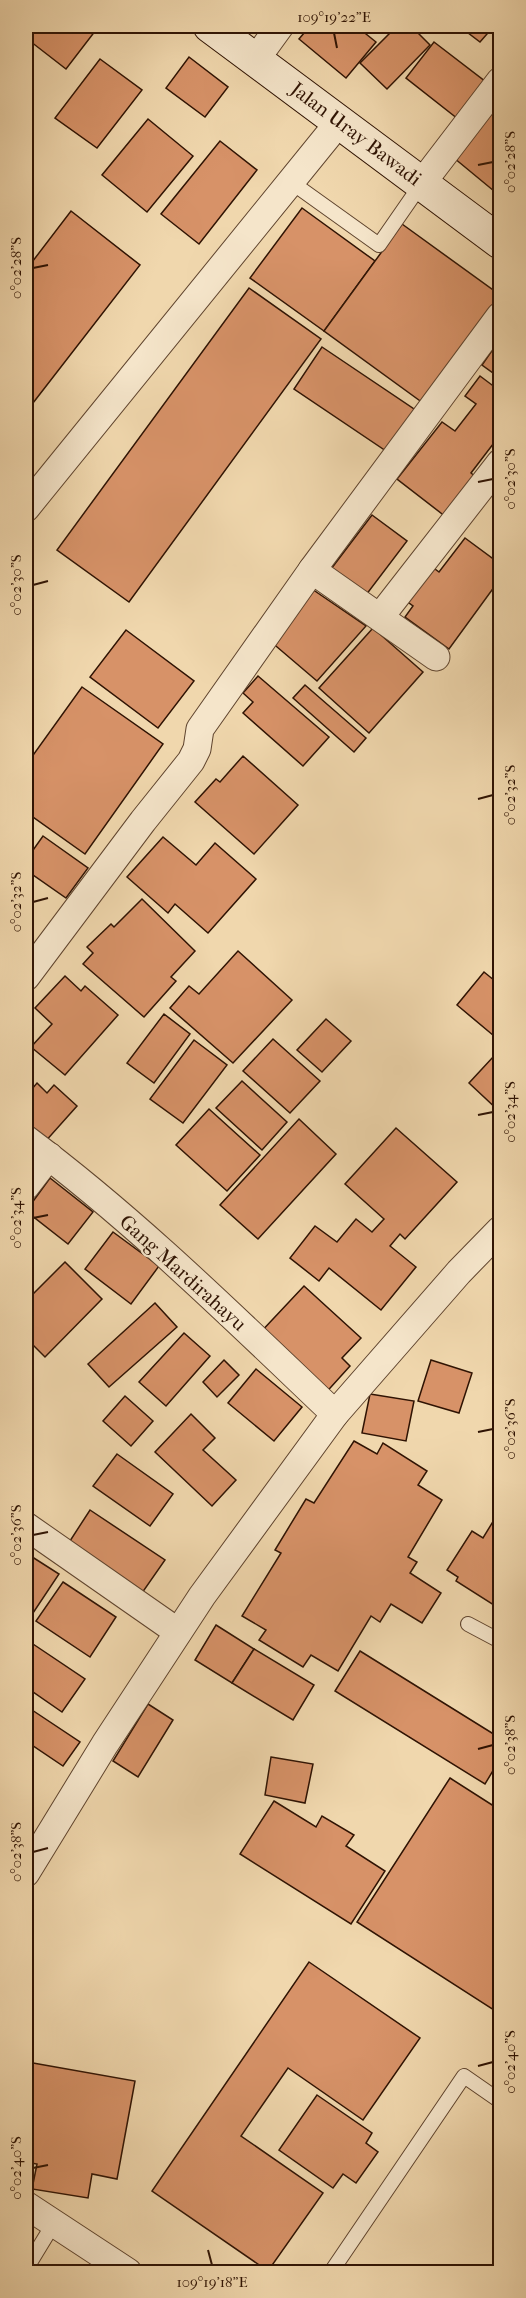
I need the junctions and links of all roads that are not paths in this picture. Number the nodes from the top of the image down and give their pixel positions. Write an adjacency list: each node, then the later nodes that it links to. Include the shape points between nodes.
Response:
1 (211, 26): 3 (street, Jalan Uray Bawadi)
2 (279, 26): 3 (street)
3 (256, 59): 5 (street, Jalan Uray Bawadi)
4 (501, 81): 7 (street)
5 (340, 121): 6 (street); 7 (street, Jalan Uray Bawadi)
6 (291, 182): 7 (lane, via 379,245); 11 (street)
7 (422, 183): 8 (street, Jalan Uray Bawadi)
8 (501, 242)
9 (501, 316): 12 (street)
10 (501, 463): 13 (street)
11 (26, 508)
12 (312, 570): 13 (street); 15 (street, via 200,729 191,761)
13 (380, 617): 14 (street)
14 (436, 657)
15 (26, 977)
16 (26, 1139): 17 (street, Gang Mardirahayu)
17 (49, 1156): 18 (street); 20 (street, Gang Mardirahayu, via 210,1294)
18 (26, 1186)
19 (501, 1230): 20 (street, via 459,1272)
20 (335, 1414): 23 (street)
21 (26, 1526): 23 (street)
22 (468, 1624): 24 (lane)
23 (178, 1632): 25 (street)
24 (501, 1641)
25 (28, 1865)
26 (501, 2101): 31 (lane, via 464,2076)
27 (26, 2205): 28 (street)
28 (54, 2223): 29 (lane); 30 (street)
29 (26, 2269)
30 (128, 2272)
31 (331, 2272)

